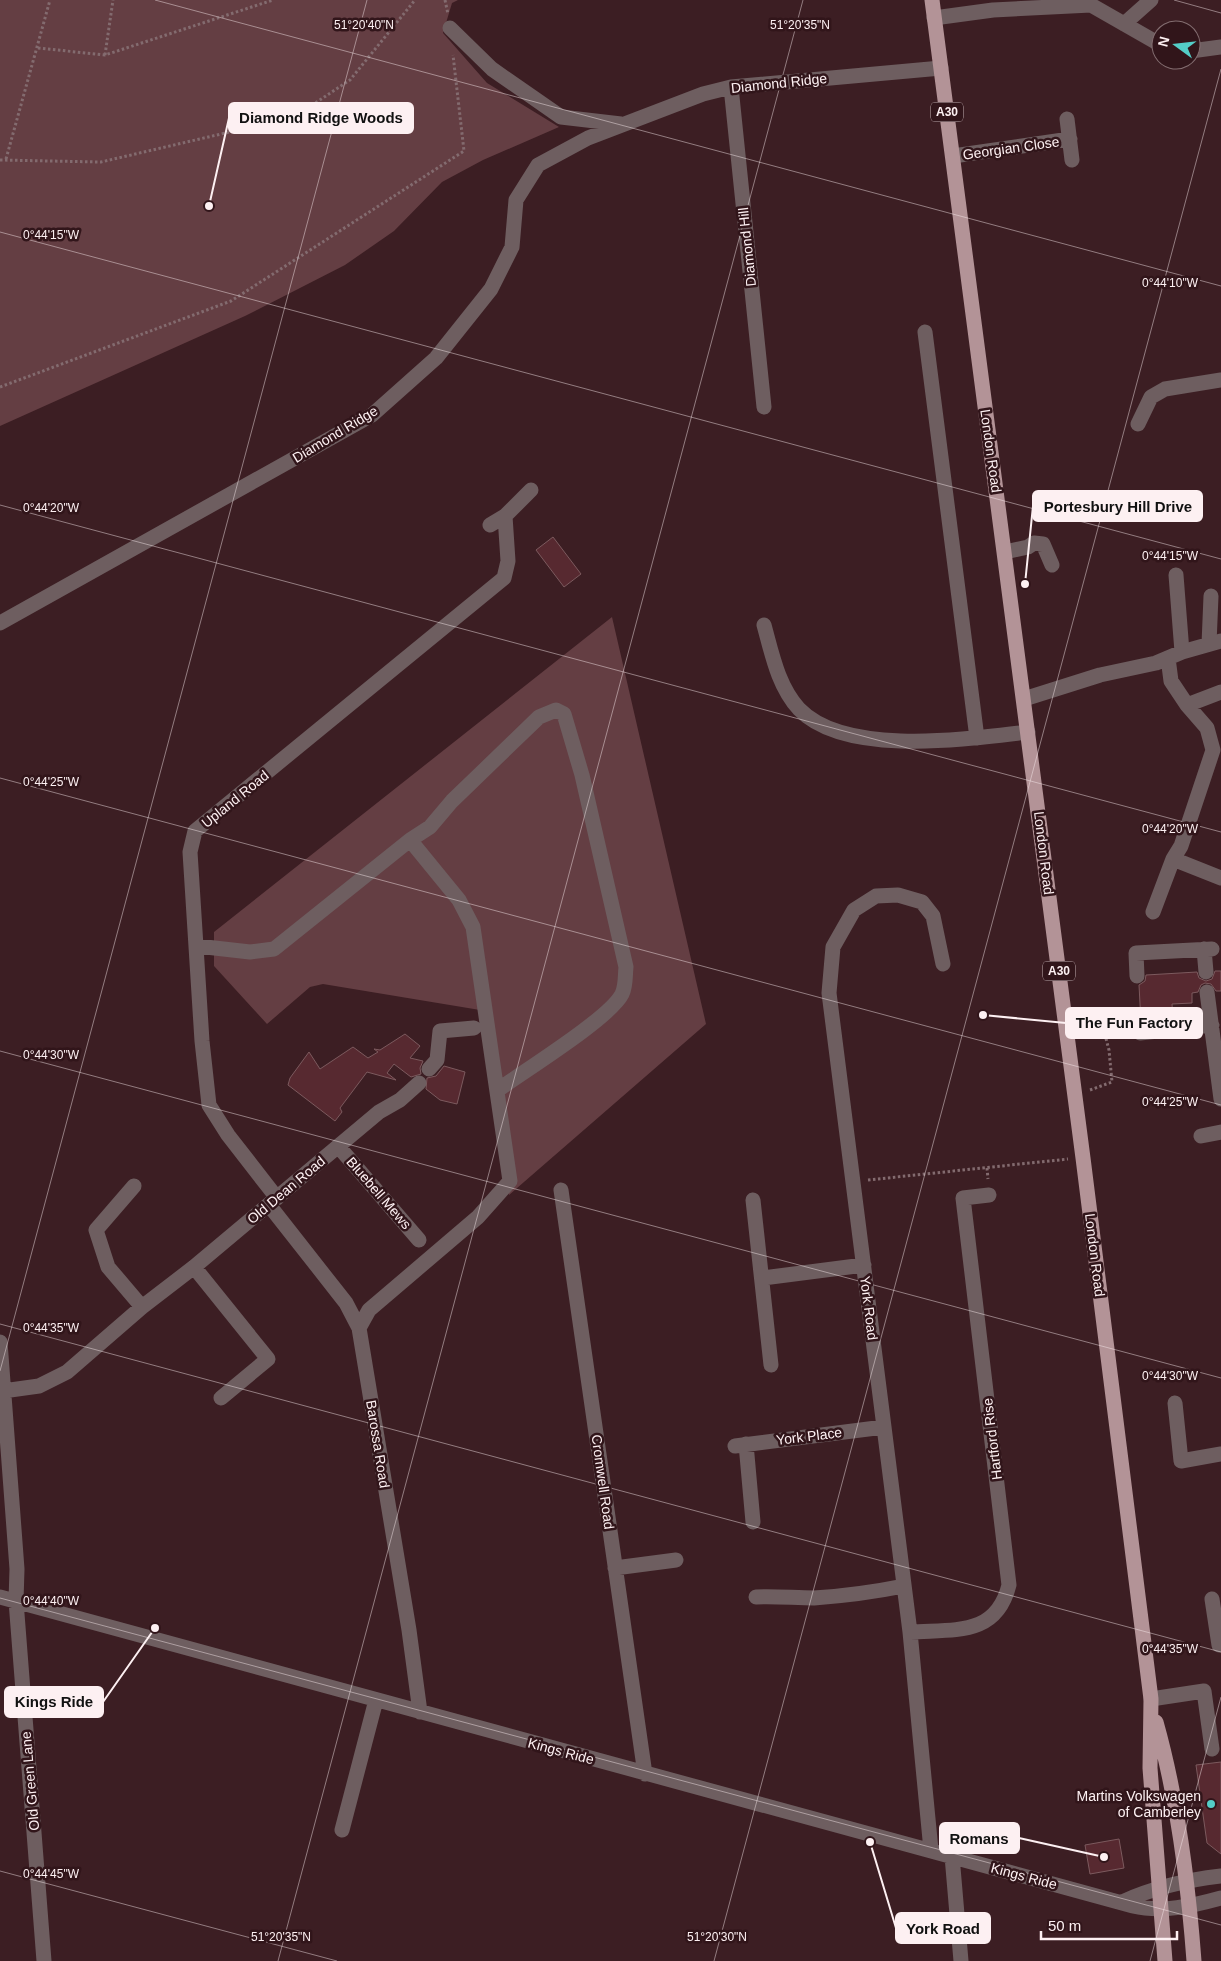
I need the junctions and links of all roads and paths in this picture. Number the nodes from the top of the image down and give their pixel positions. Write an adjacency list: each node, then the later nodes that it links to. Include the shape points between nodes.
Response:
1 (50, 0): 13 (path)
2 (113, 0): 15 (path)
3 (273, 0): 15 (path)
4 (415, 0): 22 (path, via 350,80 294,117 101,162)
5 (446, 0): 10 (path)
6 (932, 0): 8 (main road, London Road / A30)
7 (1151, 0): 9 (street)
8 (934, 18): 9 (street, via 993,10 1091,5); 16 (main road, London Road / A30)
9 (1124, 24): 11 (street)
10 (450, 28): 19 (street, Diamond Ridge, via 492,70 561,117); 27 (path, via 464,151 231,301)
11 (1151, 39)
12 (1221, 47): 14 (street)
13 (38, 48): 15 (path); 22 (path)
14 (1201, 50)
15 (105, 54)
16 (941, 68): 17 (street, Diamond Ridge); 21 (main road, London Road / A30)
17 (731, 87): 19 (street, Diamond Ridge, via 702,94); 28 (street, Diamond Hill)
18 (1067, 119): 20 (street, Georgian Close)
19 (622, 125): 37 (street, Diamond Ridge, via 588,138 538,165 516,200 512,247 491,289 436,358 372,415)
20 (1070, 139): 21 (street, Georgian Close); 24 (street, Georgian Close)
21 (953, 156): 33 (main road, London Road / A30)
22 (6, 158): 23 (path)
23 (0, 160)
24 (1072, 160)
25 (925, 332): 45 (street)
26 (1221, 380): 29 (street, via 1165,389 1150,397)
27 (0, 387)
28 (764, 407)
29 (1138, 424)
30 (531, 490): 31 (street)
31 (505, 516): 32 (street); 50 (street, Upland Road, via 508,561 504,578 195,831 190,852)
32 (490, 525)
33 (1004, 552): 34 (street, via 1034,543 1043,544); 42 (main road, London Road / A30)
34 (1052, 565)
35 (1176, 575): 40 (street)
36 (1211, 596): 39 (street)
37 (0, 623)
38 (764, 625): 45 (street, via 780,680 800,709 832,730 878,739 937,742)
39 (1215, 643): 40 (street)
40 (1175, 655): 42 (street, via 1156,663 1100,674); 43 (street, via 1171,681)
41 (1221, 692): 43 (street)
42 (1024, 699): 44 (main road, London Road / A30)
43 (1187, 706): 47 (street, via 1207,728 1213,750)
44 (1028, 732): 45 (street); 65 (main road, London Road / A30)
45 (977, 738)
46 (410, 840): 50 (street, via 274,949 250,952); 59 (street, via 459,900 472,927); 59 (street, via 430,827 452,801 539,717 556,710 564,714 582,775 626,967 625,982 623,993 602,1016)
47 (1173, 859): 48 (street); 49 (street)
48 (1221, 878)
49 (1153, 912)
50 (197, 946): 71 (street, Upland Road, via 209,1105)
51 (943, 964): 66 (street, York Road, via 933,916 922,902 898,895 876,896 854,910 833,947 829,994)
52 (1206, 972): 53 (street, via 1208,949 1136,953)
53 (1137, 976)
54 (1212, 1012): 56 (street); 61 (street)
55 (474, 1028): 57 (street, via 440,1031 437,1060)
56 (1140, 1033): 60 (path, via 1135,1019 1116,1013 1107,1017 1104,1031 1112,1082)
57 (429, 1070)
58 (419, 1083): 64 (street, Old Dean Road)
59 (498, 1090): 77 (street, via 510,1181 478,1217 369,1310)
60 (1090, 1090)
61 (1221, 1099)
62 (1221, 1132): 63 (street)
63 (1201, 1136)
64 (338, 1146): 71 (street, Old Dean Road); 72 (street, Bluebell Mews)
65 (1084, 1158): 66 (path); 96 (main road, London Road / A30)
66 (853, 1181): 73 (street, York Road)
67 (134, 1186): 76 (street, via 96,1230 108,1267)
68 (561, 1190): 87 (street, Cromwell Road)
69 (989, 1195): 93 (street, Hartford Rise, via 963,1198 1009,1585 1005,1602 995,1615 973,1627)
70 (753, 1200): 75 (street)
71 (273, 1202): 74 (street, Old Dean Road); 77 (street, Barossa Road, via 346,1304)
72 (419, 1240)
73 (864, 1265): 75 (street); 83 (street, York Road)
74 (194, 1268): 76 (street, Old Dean Road); 81 (street, via 268,1359)
75 (763, 1278): 79 (street)
76 (142, 1307): 80 (street, Old Dean Road, via 67,1372 39,1386)
77 (359, 1328): 97 (street, Barossa Road)
78 (0, 1342): 80 (street, Old Green Lane)
79 (771, 1365)
80 (3, 1392): 92 (street, Old Green Lane, via 17,1569)
81 (221, 1398)
82 (1175, 1403): 84 (street, via 1182,1461)
83 (884, 1427): 85 (street, York Place, via 740,1445); 88 (street, York Road)
84 (1221, 1454)
85 (753, 1522)
86 (676, 1560): 87 (street)
87 (615, 1568): 99 (street, Cromwell Road)
88 (904, 1586): 90 (street, via 813,1598); 93 (street, York Road)
89 (0, 1597): 92 (street, Kings Ride)
90 (756, 1597)
91 (1212, 1599): 94 (street)
92 (16, 1601): 95 (street, Kings Ride); 110 (street, Old Green Lane)
93 (910, 1632): 101 (street, York Road)
94 (1221, 1645)
95 (376, 1700): 97 (street, Kings Ride); 100 (street)
96 (1151, 1702): 98 (street, via 1204,1691); 104 (main road, London Road / A30, via 1170,1773); 105 (main road, London Road / A30, via 1150,1768)
97 (420, 1712): 99 (street, Kings Ride)
98 (1212, 1749)
99 (645, 1774): 101 (street, Kings Ride)
100 (342, 1830)
101 (931, 1850): 102 (street, Kings Ride)
102 (952, 1856): 107 (street, Kings Ride); 111 (street)
103 (1221, 1876): 104 (street)
104 (1186, 1880): 105 (street); 108 (main road, London Road / A30)
105 (1159, 1887): 107 (street); 109 (main road, London Road / A30)
106 (1221, 1898): 108 (street, Kings Ride)
107 (1122, 1902): 109 (street, Kings Ride)
108 (1188, 1906): 109 (street, Kings Ride); 113 (main road, London Road / A30)
109 (1160, 1909): 112 (main road, London Road / A30)
110 (44, 1961)
111 (961, 1961)
112 (1164, 1961)
113 (1194, 1961)

